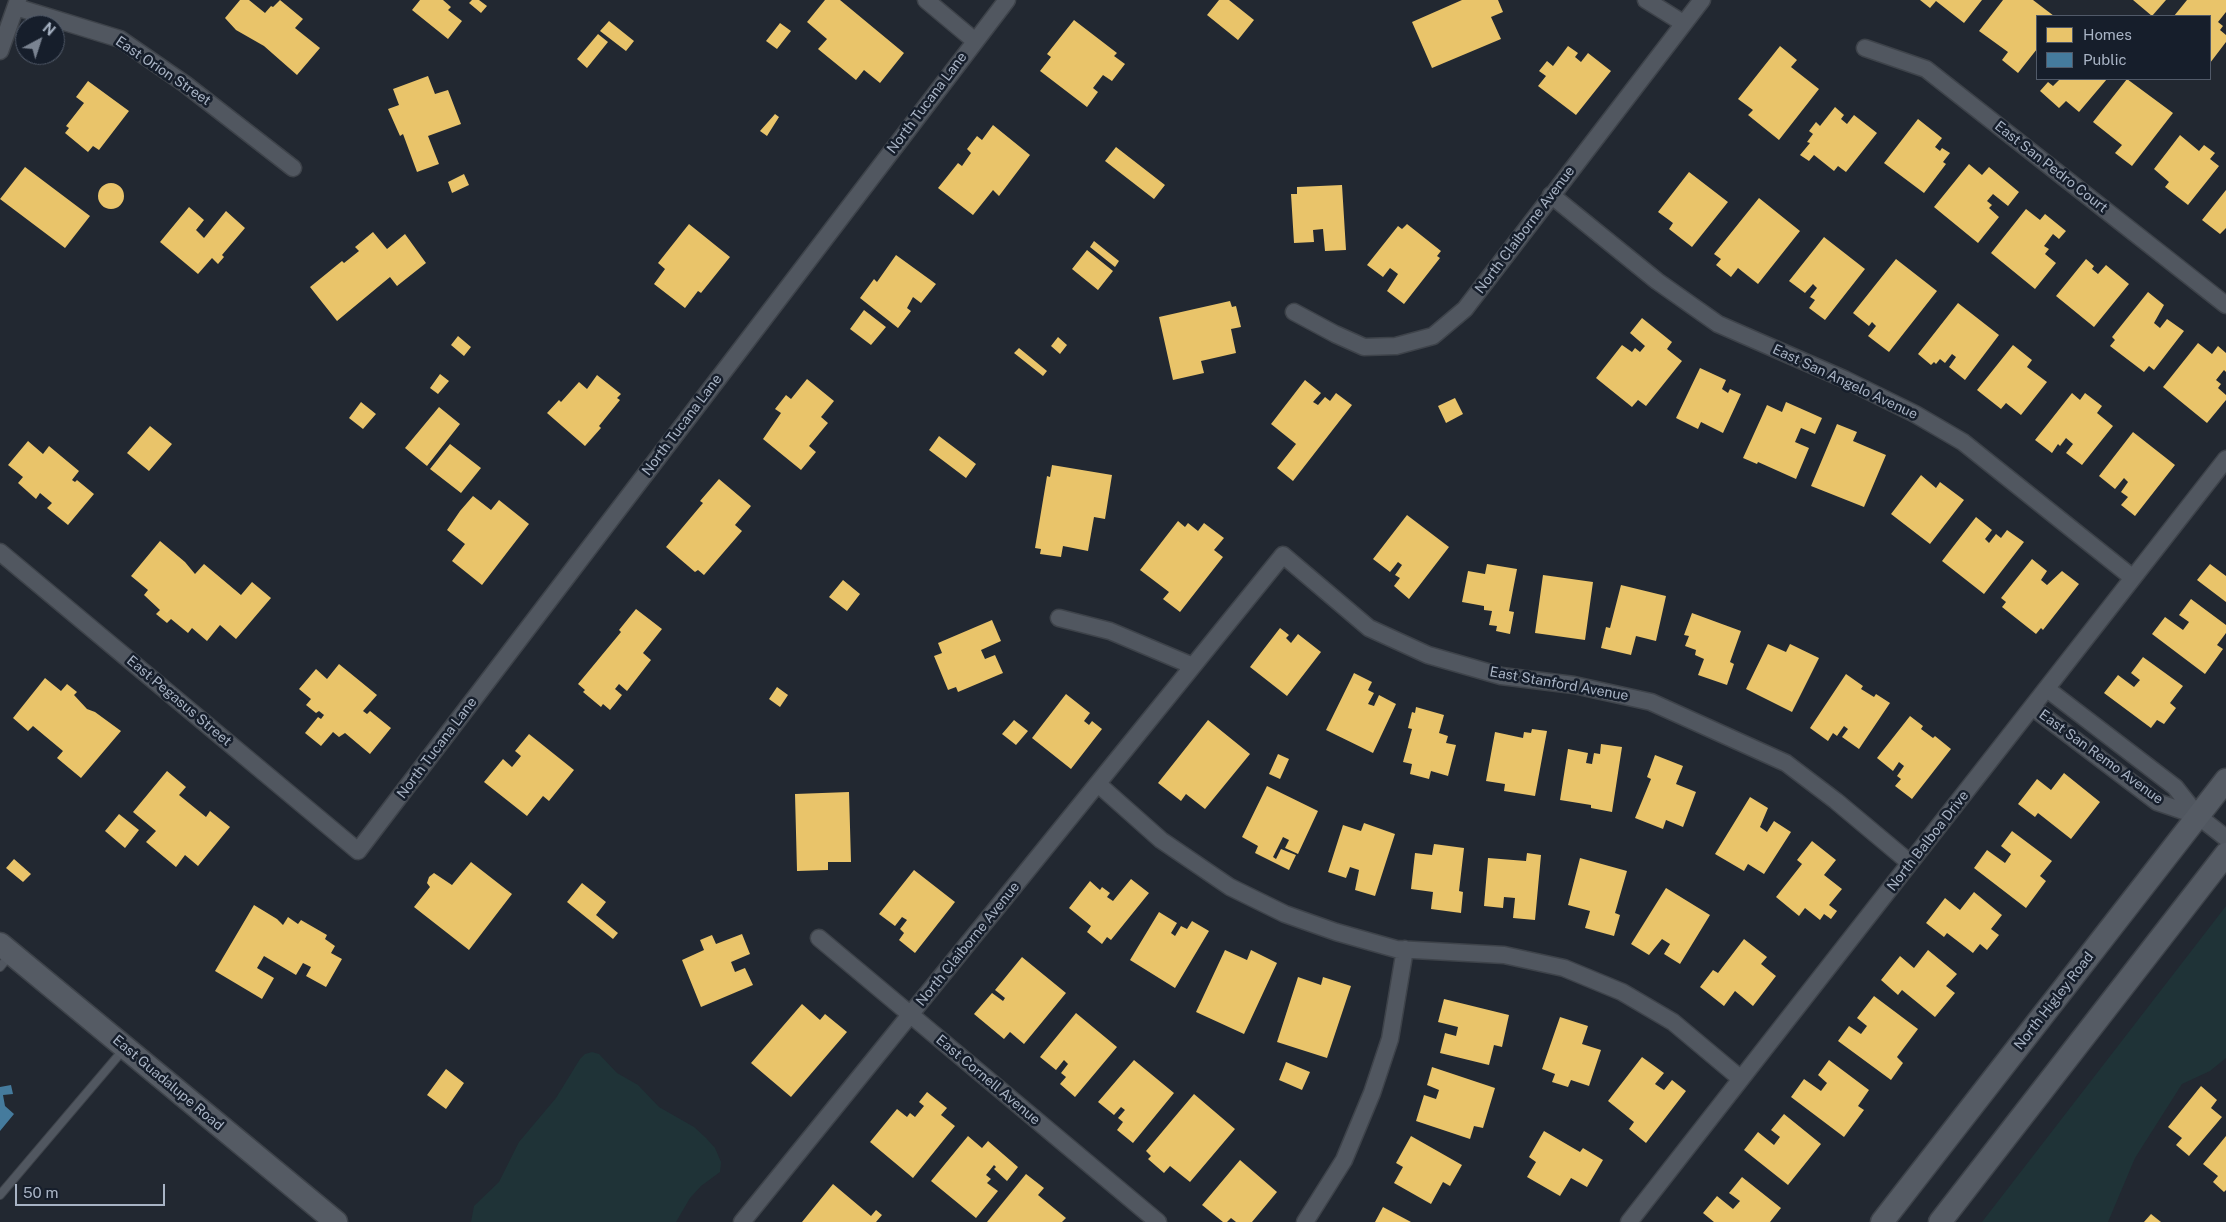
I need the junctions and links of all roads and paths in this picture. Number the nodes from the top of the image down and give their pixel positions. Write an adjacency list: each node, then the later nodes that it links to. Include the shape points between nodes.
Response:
1 (926, 0): 7 (street)
2 (1007, 0): 7 (street, North Tucana Lane)
3 (1646, 0): 6 (street)
4 (1702, 0): 6 (street, North Claiborne Avenue)
5 (17, 4): 9 (street); 10 (street, East Orion Street, via 120,39 186,84)
6 (1683, 23): 11 (street, North Claiborne Avenue)
7 (975, 41): 26 (street, North Tucana Lane)
8 (1865, 48): 12 (street, East San Pedro Court, via 1926,69)
9 (0, 51)
10 (293, 168)
11 (1551, 195): 13 (street, North Claiborne Avenue, via 1465,309 1433,336 1396,346 1364,347); 17 (street, East San Angelo Avenue, via 1657,281 1718,324 1844,379 1963,442)
12 (2226, 305)
13 (1294, 312)
14 (2226, 460): 17 (street, North Balboa Drive)
15 (0, 552): 26 (street, East Pegasus Street)
16 (1283, 555): 19 (street, North Claiborne Avenue); 28 (street, East Stanford Avenue, via 1369,628 1428,655 1501,676 1574,685 1651,702 1786,763)
17 (2133, 578): 20 (street, North Balboa Drive)
18 (1059, 618): 19 (street, via 1110,631)
19 (1193, 666): 23 (street, North Claiborne Avenue)
20 (2047, 688): 21 (street, North Balboa Drive); 24 (street, East San Remo Avenue, via 2175,787)
21 (2032, 707): 24 (street, East San Remo Avenue, via 2157,802); 28 (street, North Balboa Drive)
22 (2226, 780): 24 (main road, North Higley Road)
23 (1098, 784): 30 (street, via 1161,840 1230,887 1285,914 1336,932); 32 (street, North Claiborne Avenue)
24 (2198, 816): 25 (street, East San Remo Avenue); 41 (main road, North Higley Road)
25 (2226, 838)
26 (358, 851)
27 (2226, 854): 42 (main road)
28 (1910, 863): 34 (street, North Balboa Drive)
29 (819, 938): 32 (street, East Cornell Avenue)
30 (1405, 949): 34 (street, via 1504,955 1564,968 1622,992 1673,1022); 39 (street, via 1390,1039 1372,1093 1344,1160)
31 (4, 955): 33 (main road, East Guadalupe Road)
32 (910, 1015): 37 (street, North Claiborne Avenue); 38 (street, East Cornell Avenue)
33 (126, 1048): 35 (lane); 36 (main road, East Guadalupe Road)
34 (1741, 1079): 40 (street, North Balboa Drive)
35 (0, 1195)
36 (336, 1222)
37 (742, 1222)
38 (1158, 1222)
39 (1305, 1222)
40 (1629, 1222)
41 (1882, 1222)
42 (1940, 1222)

